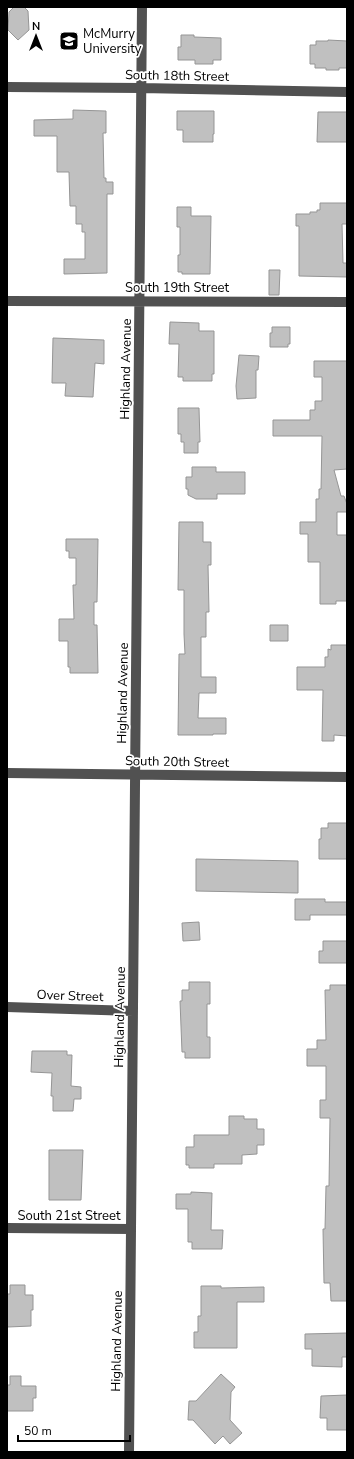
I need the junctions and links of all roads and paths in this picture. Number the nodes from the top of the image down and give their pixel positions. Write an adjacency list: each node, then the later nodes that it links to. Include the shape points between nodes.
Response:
1 (142, 7): 3 (street, Highland Avenue)
2 (7, 88): 3 (street, South 18th Street)
3 (141, 88): 4 (street, South 18th Street); 6 (street, Highland Avenue)
4 (347, 92)
5 (7, 301): 6 (street, South 19th Street)
6 (139, 301): 7 (street, South 19th Street); 9 (street, Highland Avenue)
7 (347, 302)
8 (7, 773): 9 (street, South 20th Street)
9 (135, 775): 10 (street, South 20th Street); 12 (street, Highland Avenue)
10 (347, 777)
11 (7, 1007): 12 (street, Over Street)
12 (133, 1011): 14 (street, Highland Avenue)
13 (7, 1228): 14 (street, South 21st Street)
14 (131, 1229): 15 (street, Highland Avenue)
15 (129, 1452)

